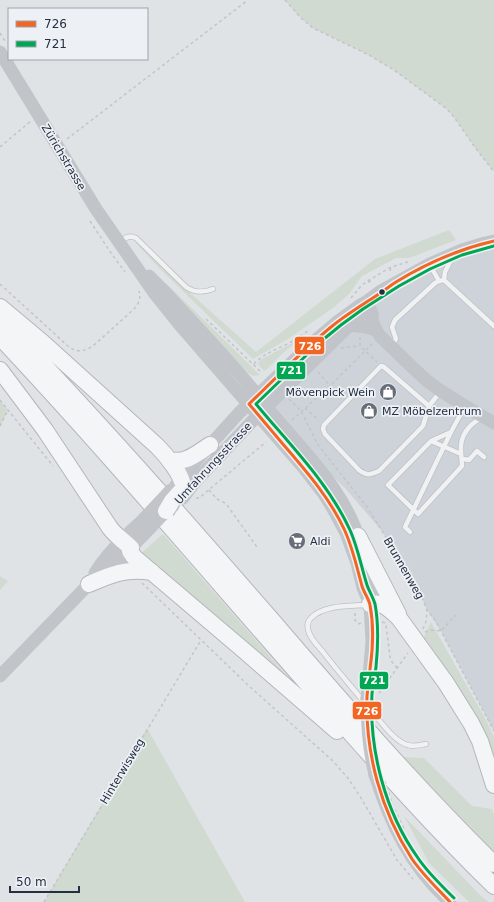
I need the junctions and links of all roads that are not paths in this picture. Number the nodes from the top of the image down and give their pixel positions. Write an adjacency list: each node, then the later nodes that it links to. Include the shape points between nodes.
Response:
1 (0, 52): 3 (main road, Zürichstrasse, via 96,209)
2 (494, 241): 4 (main road, Umfahrungsstrasse)
3 (120, 243): 7 (lane, via 128,237 136,238 190,290 201,292); 18 (main road, Zürichstrasse, via 178,324)
4 (454, 253): 5 (main road, Umfahrungsstrasse); 6 (lane)
5 (430, 264): 6 (lane); 8 (main road, Umfahrungsstrasse, via 392,284)
6 (441, 280): 12 (lane); 15 (lane, via 395,320 392,327 396,339)
7 (213, 289)
8 (366, 302): 11 (main road, Umfahrungsstrasse, via 363,312); 13 (main road); 18 (main road, Umfahrungsstrasse, via 327,330)
9 (0, 307): 29 (highway, via 112,405)
10 (0, 318): 46 (highway, via 181,516 372,735)
11 (348, 325): 13 (main road, via 366,327); 21 (main road, Umfahrungsstrasse)
12 (494, 326)
13 (378, 333): 15 (main road)
14 (0, 337): 44 (highway, via 171,527)
15 (391, 346): 17 (main road)
16 (0, 370): 37 (highway, via 110,528)
17 (441, 391): 19 (lane); 20 (main road)
18 (253, 400): 21 (main road, Zürichstrasse); 25 (main road, Umfahrungsstrasse)
19 (429, 406): 19 (lane, via 381,366 323,428 325,434 359,470 368,475 379,471 423,426)
20 (465, 406): 22 (main road); 23 (lane)
21 (262, 411): 31 (main road, Umfahrungsstrasse, via 194,483); 36 (main road, via 317,465 346,508); 40 (main road, via 314,480 342,524)
22 (488, 420): 27 (lane, via 473,423 465,433)
23 (451, 432): 24 (lane); 26 (lane)
24 (431, 441): 26 (lane); 32 (lane, via 388,485)
25 (210, 445): 29 (highway, via 183,461); 31 (main road, Umfahrungsstrasse)
26 (444, 447): 27 (lane); 32 (lane)
27 (461, 454): 30 (lane)
28 (484, 457): 30 (lane, via 477,451 468,460)
29 (170, 460): 31 (highway)
30 (463, 460): 32 (lane, via 462,466 418,514)
31 (181, 492): 33 (highway, bridge); 34 (main road, Umfahrungsstrasse, bridge)
32 (413, 510): 35 (lane, via 405,527)
33 (166, 511): 34 (main road, Umfahrungsstrasse, bridge)
34 (145, 525): 37 (main road, Umfahrungsstrasse)
35 (410, 532)
36 (358, 536): 40 (main road, via 372,587); 41 (highway)
37 (127, 543): 38 (highway); 39 (main road, Umfahrungsstrasse, via 99,566)
38 (145, 576): 39 (highway, via 138,571 124,571); 44 (highway, via 247,653)
39 (89, 584): 42 (main road, Umfahrungsstrasse)
40 (370, 604): 41 (highway, via 383,605); 43 (lane, via 323,610 311,617 308,630 341,675 393,736 406,745); 48 (main road, bridge, via 372,642 367,699 368,732 375,775 399,837 428,880)
41 (399, 618): 45 (highway, via 467,716 480,741)
42 (0, 676)
43 (426, 744)
44 (387, 775): 47 (highway)
45 (494, 785)
46 (494, 864)
47 (494, 886)
48 (450, 902)

